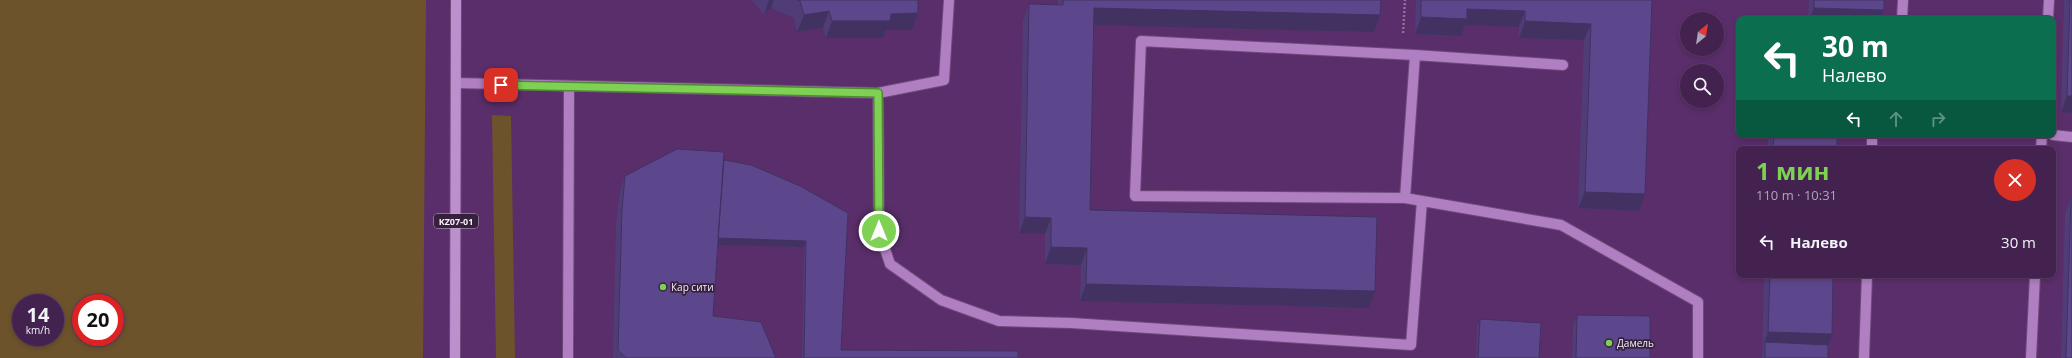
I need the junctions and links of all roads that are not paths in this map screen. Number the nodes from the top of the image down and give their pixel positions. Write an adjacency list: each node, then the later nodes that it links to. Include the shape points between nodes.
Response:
1 (456, 0): 9 (main road, KZ07-01)
2 (949, 0): 11 (lane, via 944,80)
3 (1902, 0): 5 (lane)
4 (2049, 0): 6 (lane)
5 (1902, 16)
6 (2048, 16)
7 (1415, 55): 8 (lane); 14 (lane); 14 (lane, via 1141,41 1135,196)
8 (1563, 65)
9 (456, 83): 10 (lane); 18 (main road, KZ07-01)
10 (569, 86): 11 (lane); 19 (lane)
11 (878, 93): 15 (lane, via 879,231 890,264 941,300 999,321 1071,323 1411,344)
12 (2056, 135): 13 (lane)
13 (2072, 137)
14 (1405, 198): 15 (lane)
15 (1422, 201): 20 (lane, via 1561,224 1698,302)
16 (1867, 278): 21 (lane)
17 (2035, 278): 22 (lane)
18 (455, 358)
19 (568, 358)
20 (1698, 358)
21 (1864, 358)
22 (2031, 358)

